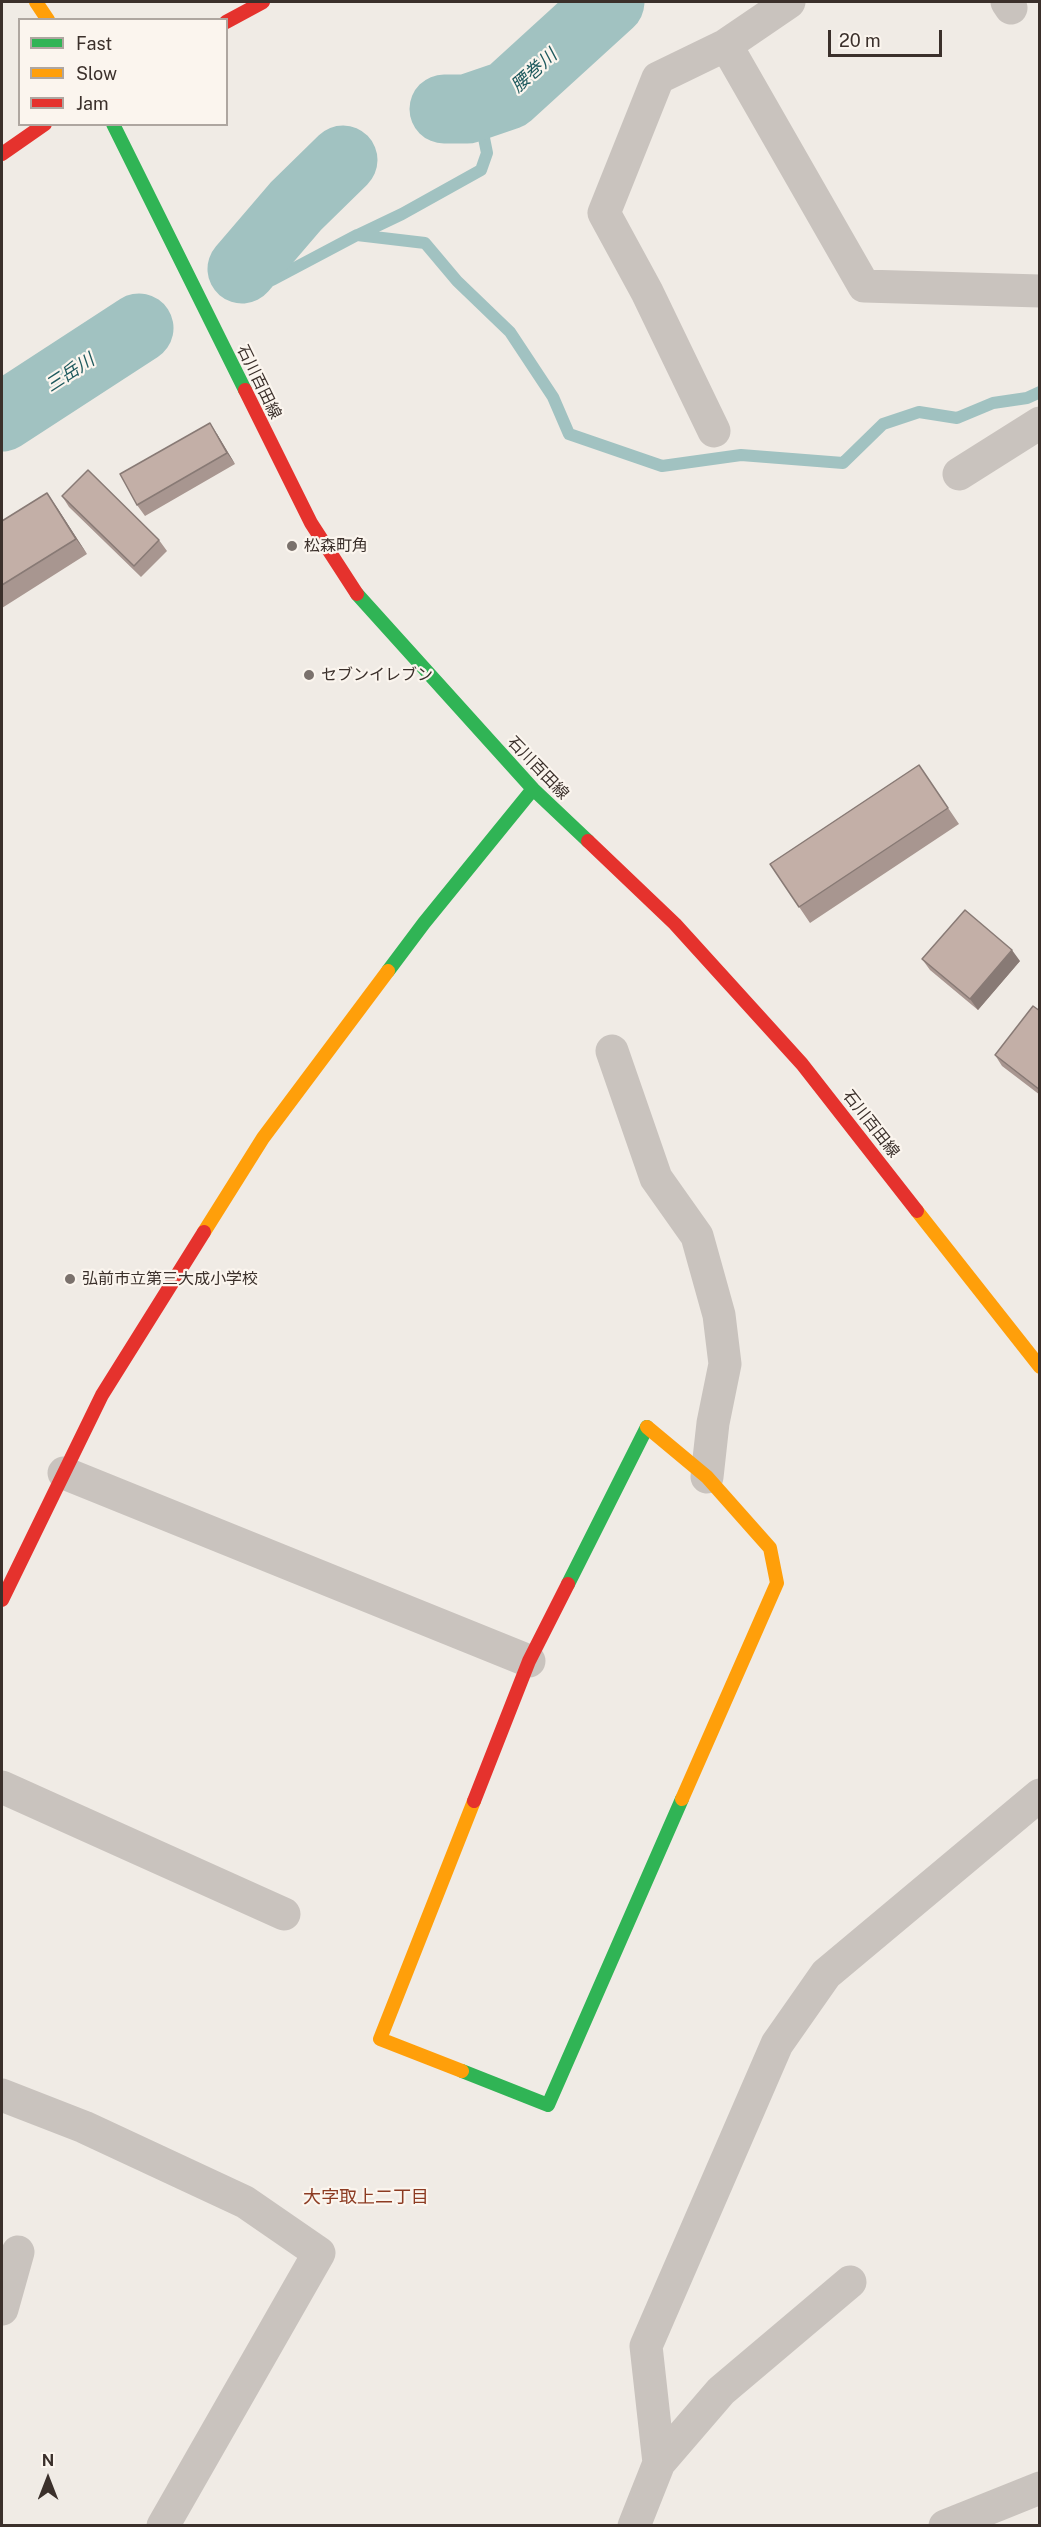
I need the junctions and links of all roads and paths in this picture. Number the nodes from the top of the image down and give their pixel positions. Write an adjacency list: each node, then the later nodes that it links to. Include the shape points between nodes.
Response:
1 (36, 2): 4 (street)
2 (263, 2): 5 (street)
3 (789, 2): 6 (street)
4 (47, 18)
5 (228, 21)
6 (726, 45): 10 (street, via 864,286); 12 (street, via 658,78 604,213 648,292)
7 (42, 126): 9 (street)
8 (114, 126): 14 (street, 石川百田線, via 311,523 351,588)
9 (2, 154)
10 (1040, 291)
11 (1040, 423): 13 (street)
12 (714, 431)
13 (959, 474)
14 (533, 789): 16 (street, 石川百田線, via 675,924 802,1064); 17 (street, via 424,923 263,1138 102,1395)
15 (612, 1051): 18 (street, via 656,1178 697,1236 719,1315 725,1364)
16 (1040, 1367)
17 (64, 1473): 19 (street); 20 (street)
18 (707, 1477): 20 (street, via 648,1427); 20 (street, via 770,1548 777,1583 548,2105 380,2038)
19 (2, 1600)
20 (529, 1661)
21 (2, 1787): 23 (street)
22 (1040, 1795): 28 (street, via 826,1974 777,2044 646,2346)
23 (284, 1914)
24 (2, 2095): 30 (street, via 84,2127 245,2202 319,2253)
25 (18, 2252): 27 (street)
26 (850, 2282): 28 (street, via 721,2391)
27 (2, 2309)
28 (659, 2463): 31 (street)
29 (1040, 2488): 32 (street)
30 (163, 2526)
31 (634, 2526)
32 (945, 2526)

